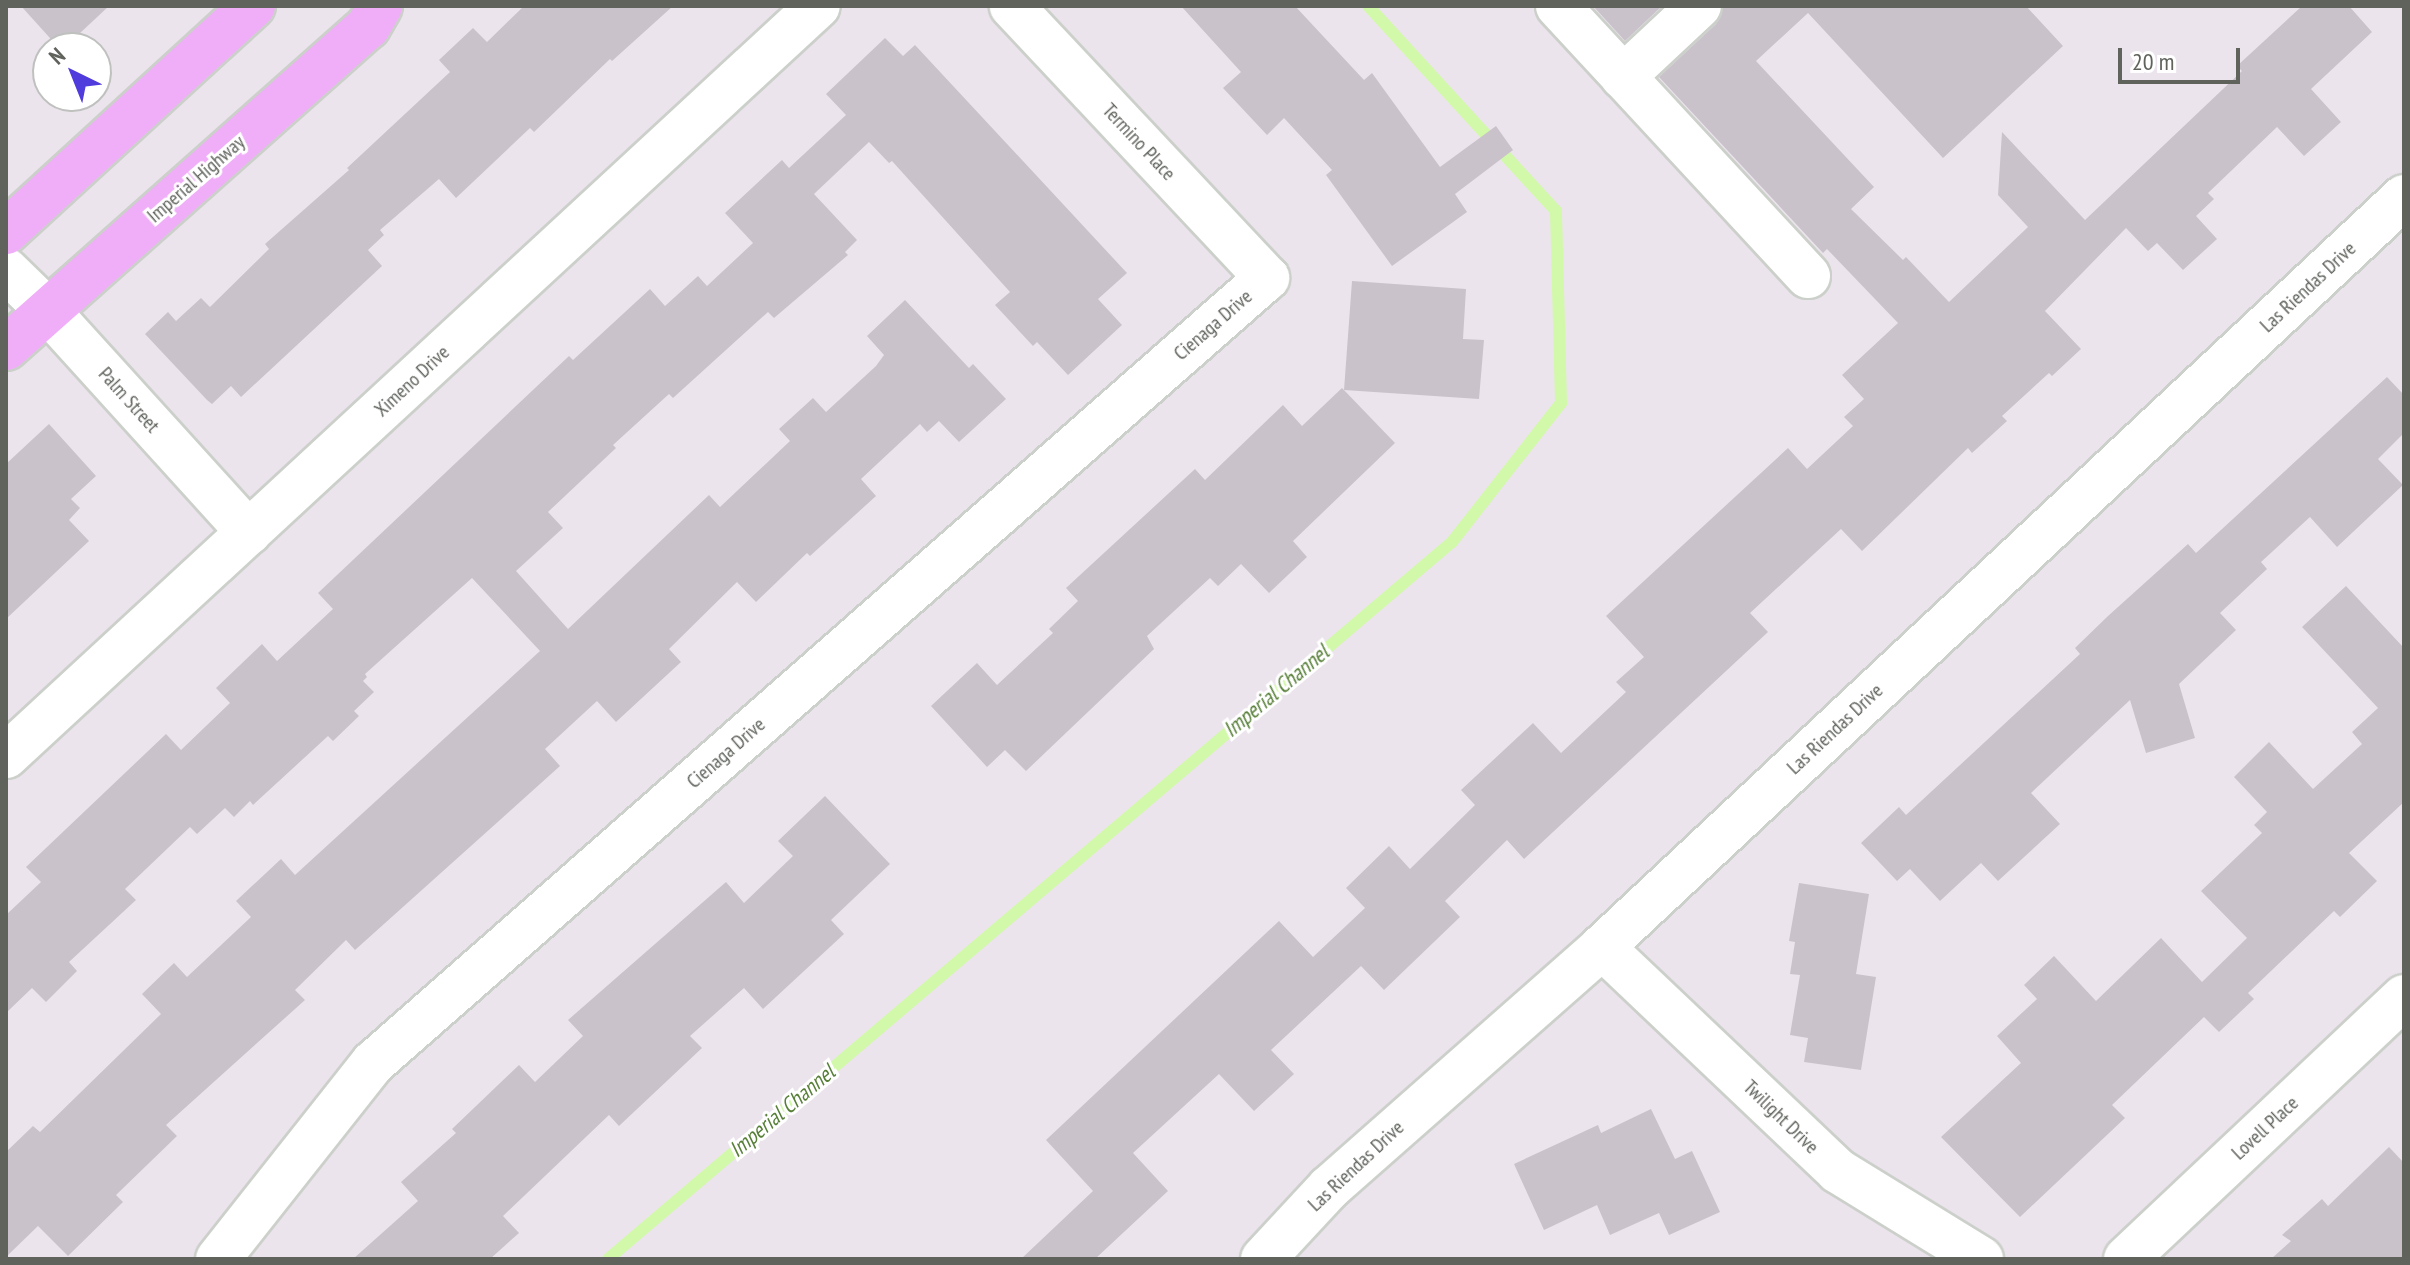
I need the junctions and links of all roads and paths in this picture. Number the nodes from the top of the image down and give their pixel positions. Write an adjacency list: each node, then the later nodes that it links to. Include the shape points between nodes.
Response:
1 (253, 6): 9 (main road)
2 (380, 6): 13 (main road, Imperial Highway, via 368,27)
3 (818, 6): 15 (street, Ximeno Drive)
4 (1012, 6): 12 (street, Termino Place)
5 (1558, 6): 7 (street)
6 (1699, 6): 7 (street)
7 (1623, 77): 11 (street)
8 (2404, 197): 17 (street, Las Riendas Drive)
9 (6, 232)
10 (6, 270): 13 (street, Palm Street)
11 (1808, 276)
12 (1267, 278): 19 (street, Cienaga Drive, via 373,1063)
13 (48, 311): 14 (main road, Imperial Highway); 15 (street, Palm Street)
14 (6, 348)
15 (249, 533): 16 (street, Ximeno Drive)
16 (6, 756)
17 (1602, 947): 20 (street, Las Riendas Drive, via 1329,1188); 21 (street, Twilight Drive, via 1838,1171)
18 (2404, 997): 22 (street, Lovell Place)
19 (218, 1259)
20 (1263, 1259)
21 (1981, 1259)
22 (2126, 1259)

